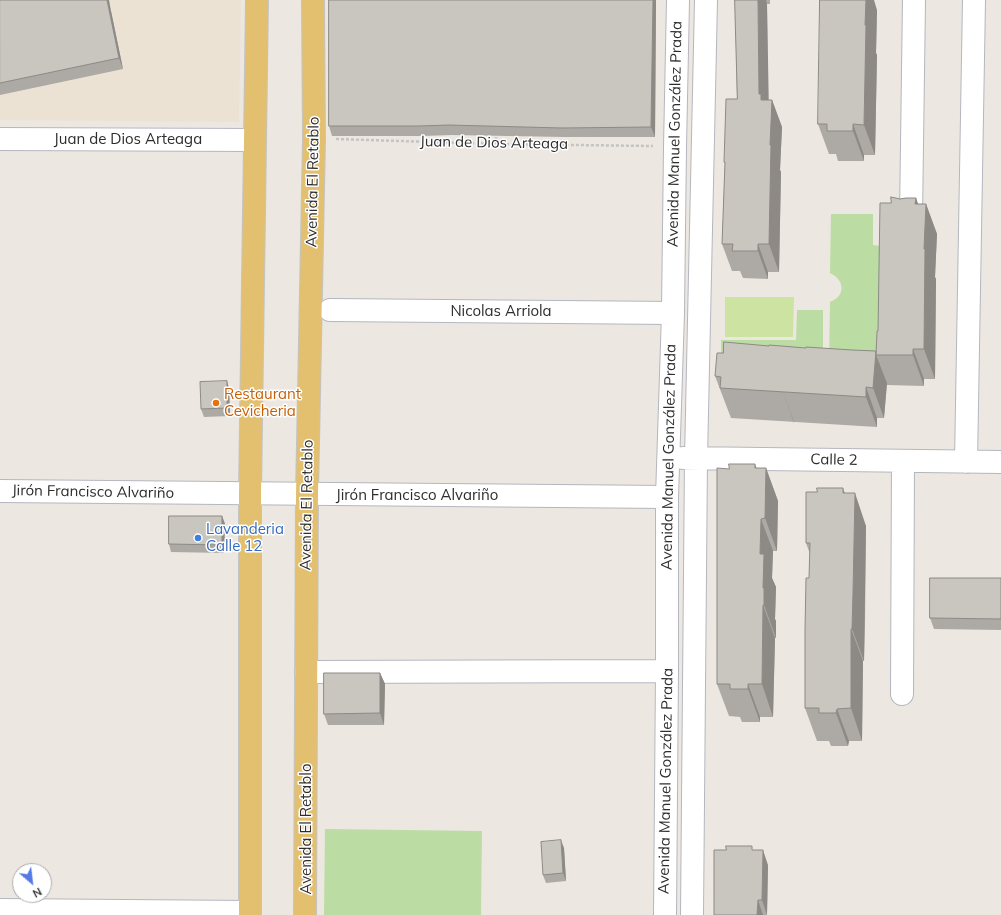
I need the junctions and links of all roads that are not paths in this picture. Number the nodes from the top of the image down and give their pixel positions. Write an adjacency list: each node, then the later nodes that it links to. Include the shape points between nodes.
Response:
1 (257, 0): 8 (main road)
2 (312, 0): 19 (main road, Avenida El Retablo, via 314,139)
3 (678, 0): 11 (street, Avenida Manuel González Prada)
4 (706, 0): 13 (street, Avenida Manuel González Prada)
5 (914, 0): 9 (street)
6 (974, 0): 15 (street)
7 (0, 139): 8 (street, Juan de Dios Arteaga)
8 (255, 140): 18 (main road)
9 (911, 217)
10 (330, 310): 11 (street, Nicolas Arriola)
11 (673, 313): 12 (street, Avenida Manuel González Prada)
12 (668, 458): 13 (street, Calle 2); 20 (street, Avenida Manuel González Prada)
13 (696, 458): 14 (street, Calle 2); 28 (street, Avenida Manuel González Prada)
14 (903, 461): 15 (street, Calle 2); 23 (street)
15 (966, 462): 16 (street, Calle 2)
16 (1001, 462)
17 (0, 491): 18 (street, Jirón Francisco Alvariño)
18 (250, 494): 19 (street, Jirón Francisco Alvariño); 25 (main road)
19 (307, 494): 20 (street, Jirón Francisco Alvariño); 22 (main road, Avenida El Retablo)
20 (667, 497): 21 (street, Avenida Manuel González Prada)
21 (667, 671): 22 (street); 27 (street, Avenida Manuel González Prada)
22 (306, 672): 26 (main road, Avenida El Retablo)
23 (902, 694)
24 (0, 910): 25 (street)
25 (250, 914)
26 (305, 915)
27 (665, 915)
28 (692, 915)

